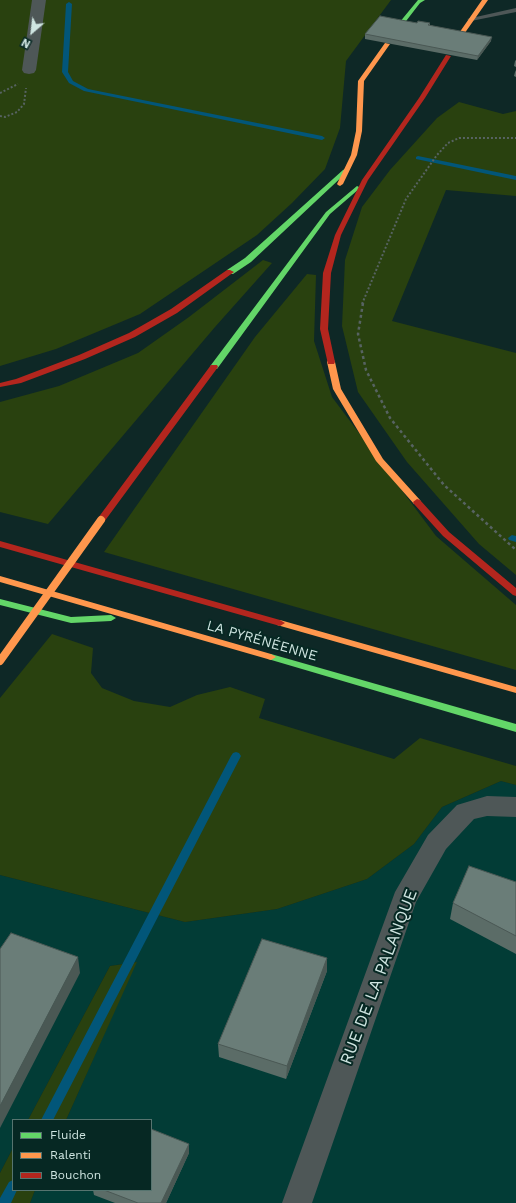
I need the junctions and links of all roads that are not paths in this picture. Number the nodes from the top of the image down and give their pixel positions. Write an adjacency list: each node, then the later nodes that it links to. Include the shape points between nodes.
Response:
1 (39, 0): 10 (street)
2 (422, 0): 6 (highway)
3 (485, 0): 5 (highway)
4 (516, 10): 5 (lane)
5 (471, 19): 7 (highway)
6 (401, 24)
7 (460, 36)
8 (387, 44): 11 (highway, via 361,81 359,131 354,155)
9 (448, 56): 12 (highway)
10 (29, 70)
11 (345, 171): 13 (highway); 14 (highway, via 248,260 174,311 132,335 82,357 18,381)
12 (365, 180): 13 (highway); 17 (highway, via 338,235 327,273 324,329 337,389 385,466 446,534)
13 (328, 213): 20 (highway, bridge, via 100,520)
14 (0, 385)
15 (0, 544): 21 (highway, LA PYRÉNÉENNE)
16 (0, 579): 19 (highway, LA PYRÉNÉENNE)
17 (516, 592)
18 (0, 602): 19 (highway, via 71,620)
19 (131, 618): 22 (highway, LA PYRÉNÉENNE)
20 (0, 661)
21 (516, 690)
22 (516, 728)
23 (516, 807): 24 (street, RUE DE LA PALANQUE, via 487,806 466,812 438,842 404,900)
24 (296, 1203)

